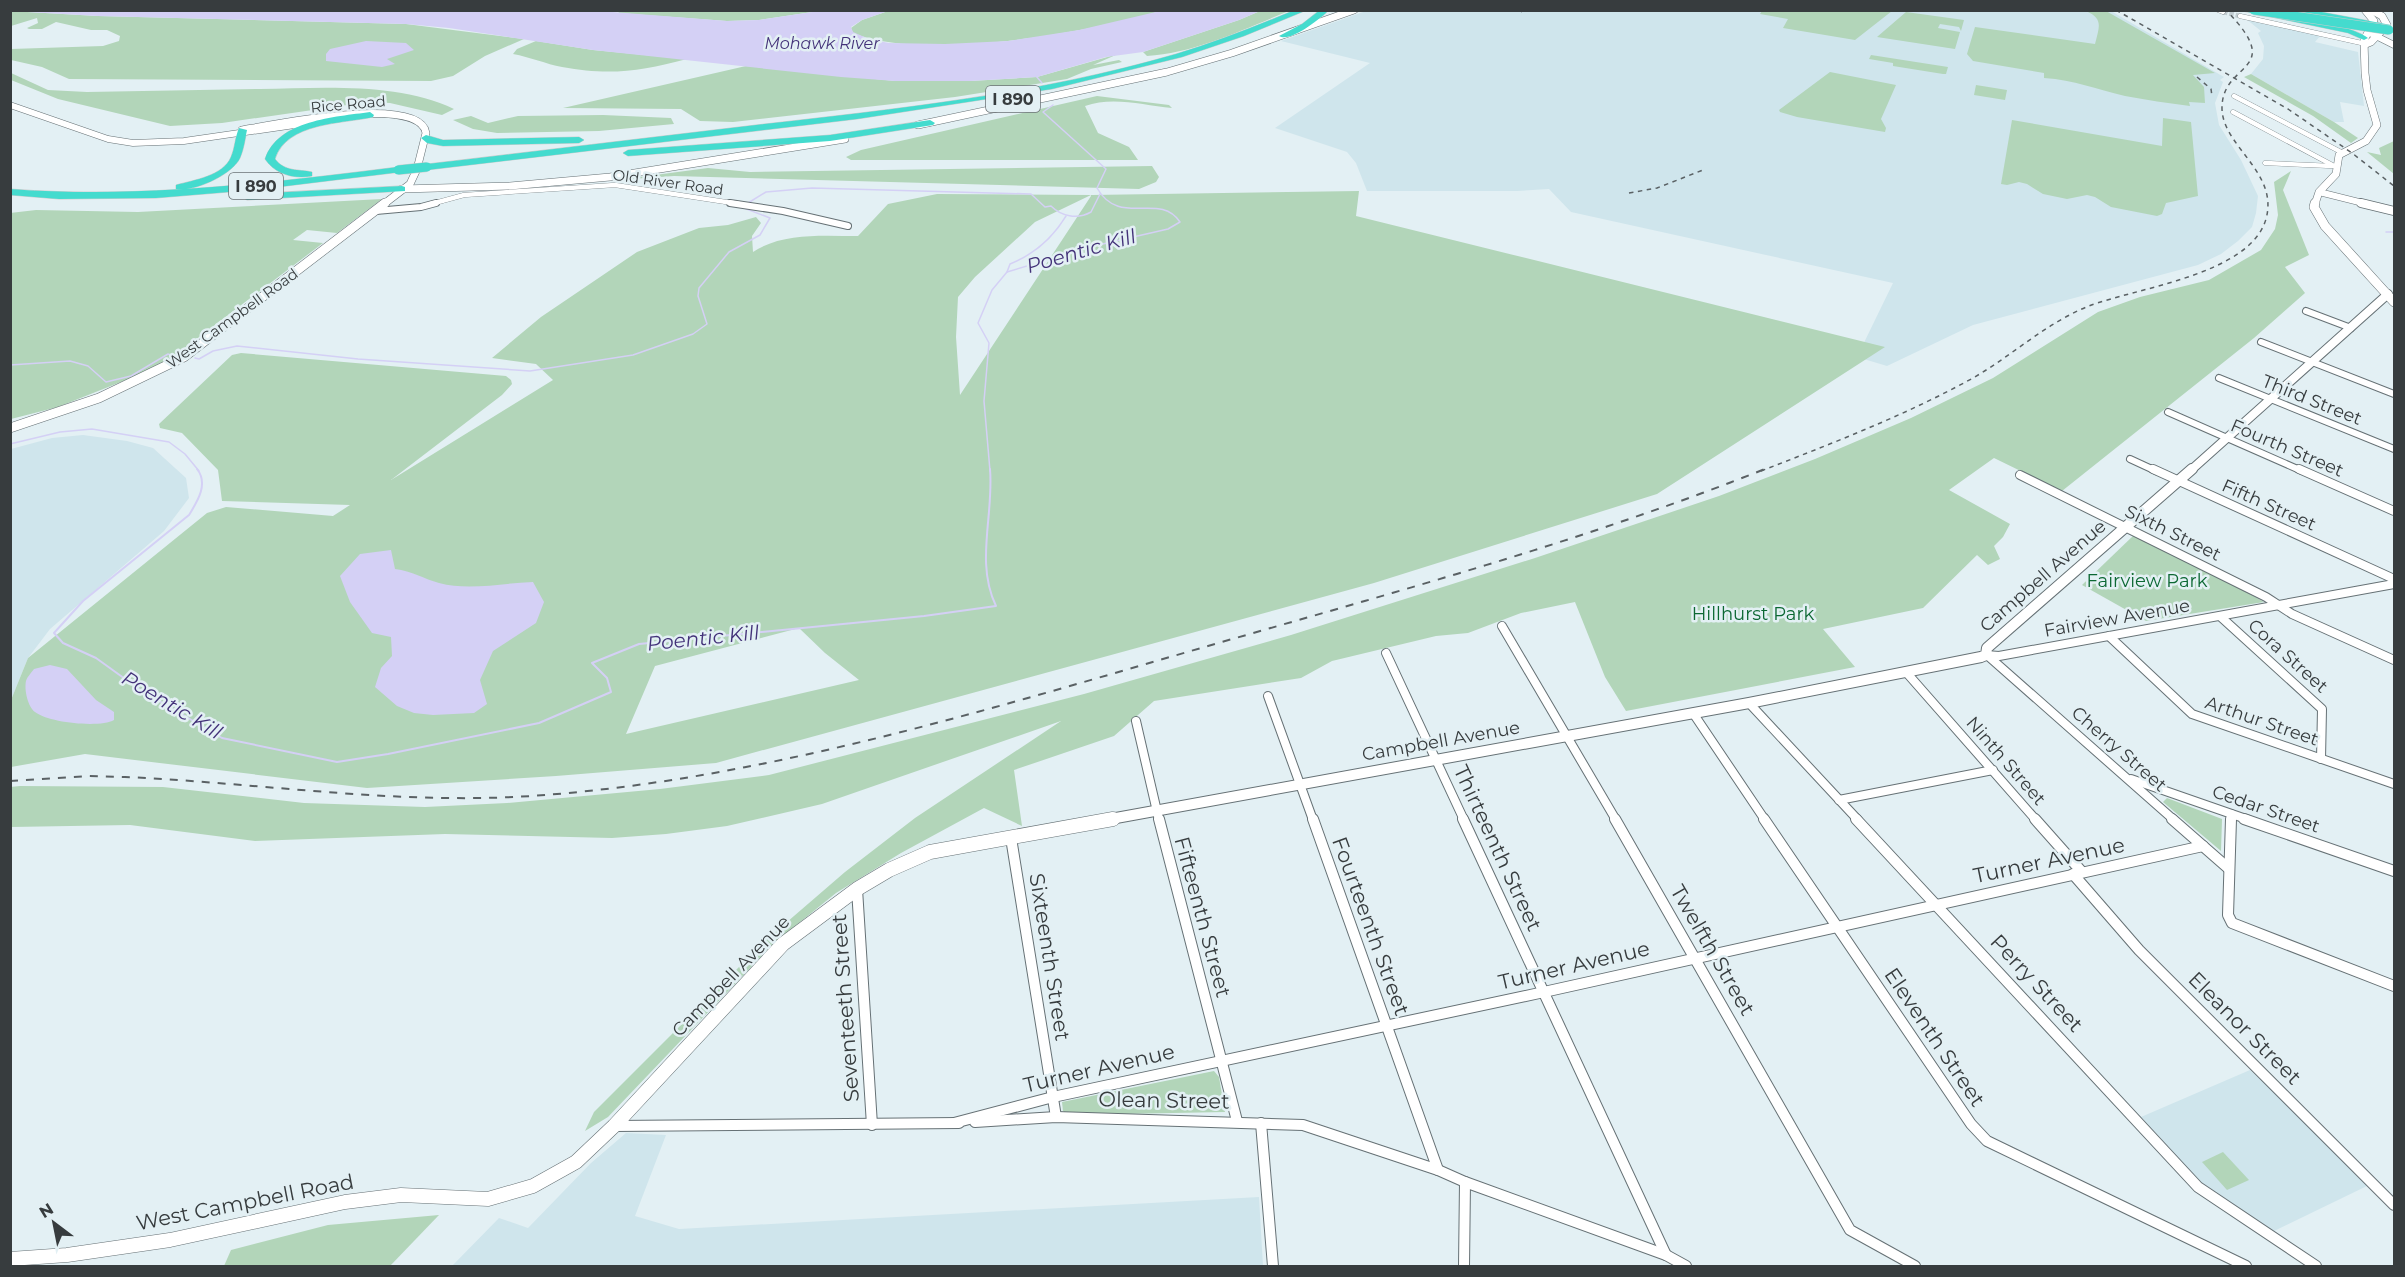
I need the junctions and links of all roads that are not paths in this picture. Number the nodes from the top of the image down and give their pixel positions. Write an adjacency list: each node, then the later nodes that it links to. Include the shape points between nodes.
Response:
1 (1301, 10): 22 (highway, I 890, via 1192,52 1065,85 950,105)
2 (1314, 10): 15 (highway, I 890)
3 (1325, 10): 12 (highway, via 1305,26)
4 (1354, 10): 12 (main road)
5 (2254, 10): 11 (highway, bridge)
6 (2268, 10): 11 (highway, bridge)
7 (2293, 10): 9 (highway, via 2356,19)
8 (2241, 13): 13 (street); 13 (highway, bridge, via 2343,30)
9 (2371, 16): 10 (main road); 11 (highway); 13 (main road)
10 (2382, 16): 11 (highway)
11 (2390, 29): 13 (highway); 14 (street)
12 (1283, 36): 16 (main road, via 1195,65)
13 (2366, 38): 25 (main road, via 2365,82 2377,124 2366,141)
14 (2394, 45)
15 (1216, 49): 16 (highway, via 1130,80); 27 (highway, I 890, via 1076,86 952,109)
16 (1092, 89): 21 (main road)
17 (2234, 96): 25 (street)
18 (10, 105): 23 (street, Rice Road, via 101,136 128,140)
19 (2233, 112): 28 (street)
20 (370, 115): 23 (street, Rice Road); 30 (highway, via 327,122 296,133 275,146 270,153 271,162 285,171 304,174); 32 (main road, Rice Road, via 401,118 420,130)
21 (930, 123): 27 (highway, via 813,140); 31 (main road, via 635,174)
22 (791, 124): 24 (highway, via 595,140 443,143); 29 (highway, I 890)
23 (241, 132): 24 (main road, Rice Road, via 382,113 418,120 425,126); 35 (highway, via 235,159 214,175 172,188)
24 (426, 138): 32 (main road, via 414,177)
25 (2341, 152): 28 (main road)
26 (2265, 163): 28 (street)
27 (496, 164): 29 (highway, I 890)
28 (2336, 166): 34 (main road, via 2336,174)
29 (426, 168): 30 (highway, I 890)
30 (398, 171): 35 (highway, I 890, via 229,195)
31 (446, 188): 32 (main road); 37 (main road, via 414,193)
32 (402, 189): 35 (highway); 37 (main road, West Campbell Road)
33 (10, 192): 35 (highway, I 890)
34 (2319, 192): 38 (street); 40 (main road, via 2314,207 2325,226)
35 (107, 198): 36 (highway, I 890)
36 (10, 200)
37 (376, 211): 39 (street, Old River Road, via 414,208 464,195 600,184 783,211); 49 (main road, West Campbell Road, via 184,357 108,395)
38 (2394, 211)
39 (848, 226)
40 (2391, 298): 42 (street, Campbell Avenue)
41 (2306, 312): 42 (street)
42 (2351, 328): 44 (street, Campbell Avenue)
43 (2261, 342): 44 (street)
44 (2313, 362): 46 (street); 47 (street, Campbell Avenue)
45 (2219, 378): 47 (street, Third Street)
46 (2394, 394)
47 (2271, 399): 50 (street, Campbell Avenue); 51 (street, Third Street)
48 (2168, 412): 50 (street, Fourth Street)
49 (10, 428)
50 (2227, 438): 54 (street, Campbell Avenue); 55 (street, Fourth Street)
51 (2394, 449)
52 (2130, 459): 54 (street, Fifth Street)
53 (2019, 475): 56 (street, Sixth Street)
54 (2177, 480): 56 (street, Campbell Avenue); 57 (street, Fifth Street)
55 (2394, 511)
56 (2127, 527): 59 (street, Sixth Street); 64 (street, Campbell Avenue, via 1987,648)
57 (2394, 579)
58 (2394, 584): 59 (street, Fairview Avenue)
59 (2279, 605): 60 (street, Fairview Avenue); 65 (street, Sixth Street)
60 (2221, 617): 62 (street, Fairview Avenue); 72 (street, Cora Street, via 2322,709)
61 (1502, 626): 71 (street, Twelfth Street)
62 (2109, 636): 64 (street, Fairview Avenue); 72 (street, Arthur Street, via 2192,714)
63 (1386, 653): 73 (street, Thirteenth Street)
64 (1986, 655): 66 (street, Campbell Avenue); 75 (street, Cherry Street)
65 (2394, 660)
66 (1906, 672): 68 (street, Campbell Avenue); 74 (street, Ninth Street)
67 (1268, 696): 76 (street, Fourteenth Street)
68 (1749, 703): 69 (street, Campbell Avenue); 78 (street, Perry Street)
69 (1694, 712): 71 (street, Campbell Avenue); 88 (street, Eleventh Street)
70 (1136, 721): 79 (street, Fifteenth Street)
71 (1565, 737): 73 (street, Campbell Avenue); 89 (street, Twelfth Street)
72 (2321, 759): 77 (street, Arthur Street)
73 (1436, 760): 76 (street, Campbell Avenue); 91 (street, Thirteenth Street)
74 (1993, 770): 78 (street); 85 (street, Ninth Street)
75 (2127, 778): 80 (street, Cedar Street); 82 (street, Cherry Street)
76 (1300, 784): 79 (street, Campbell Avenue); 92 (street, Fourteenth Street)
77 (2394, 784)
78 (1839, 800): 87 (street, Perry Street)
79 (1155, 811): 81 (street, Campbell Avenue); 93 (street, Fifteenth Street)
80 (2231, 814): 83 (street); 84 (street, Cedar Street)
81 (1011, 838): 86 (street, Campbell Avenue, via 930,852); 94 (street, Sixteenth Street)
82 (2203, 846): 83 (street, Cherry Street); 85 (street, Turner Avenue)
83 (2228, 868): 90 (street, via 2228,915 2232,923)
84 (2394, 871)
85 (2078, 873): 87 (street, Turner Avenue); 104 (street, Eleanor Street, via 2139,950)
86 (857, 889): 99 (street, Seventeeth Street); 100 (street, Campbell Avenue, via 783,944)
87 (1937, 904): 88 (street, Turner Avenue); 112 (street, Perry Street, via 2198,1187)
88 (1837, 927): 89 (street, Turner Avenue); 111 (street, Eleventh Street, via 1971,1124 1987,1141)
89 (1696, 957): 91 (street, Turner Avenue); 110 (street, Twelfth Street, via 1850,1230)
90 (2394, 986)
91 (1544, 992): 92 (street, Turner Avenue); 105 (street, Thirteenth Street)
92 (1388, 1025): 93 (street, Turner Avenue); 101 (street, Fourteenth Street)
93 (1223, 1060): 94 (street, Turner Avenue); 96 (street, Fifteenth Street)
94 (1053, 1097): 95 (street, Sixteenth Street); 97 (street, Turner Avenue)
95 (1056, 1117): 96 (street, Olean Street); 97 (street, Olean Street)
96 (1237, 1121): 98 (street, Olean Street)
97 (954, 1123): 99 (street, Olean Street)
98 (1261, 1123): 101 (street, Olean Street, via 1303,1125); 107 (street)
99 (872, 1125): 100 (street, Olean Street)
100 (614, 1126): 103 (street, Campbell Avenue, via 576,1162 546,1180)
101 (1438, 1170): 102 (street, Olean Street)
102 (1465, 1182): 105 (street, Olean Street); 108 (street)
103 (488, 1199): 106 (street, West Campbell Road, via 401,1195 170,1240 67,1256)
104 (2394, 1205)
105 (1666, 1256): 109 (street, Olean Street)
106 (10, 1260)
107 (1273, 1266)
108 (1464, 1266)
109 (1686, 1266)
110 (1915, 1266)
111 (2246, 1266)
112 (2316, 1266)

